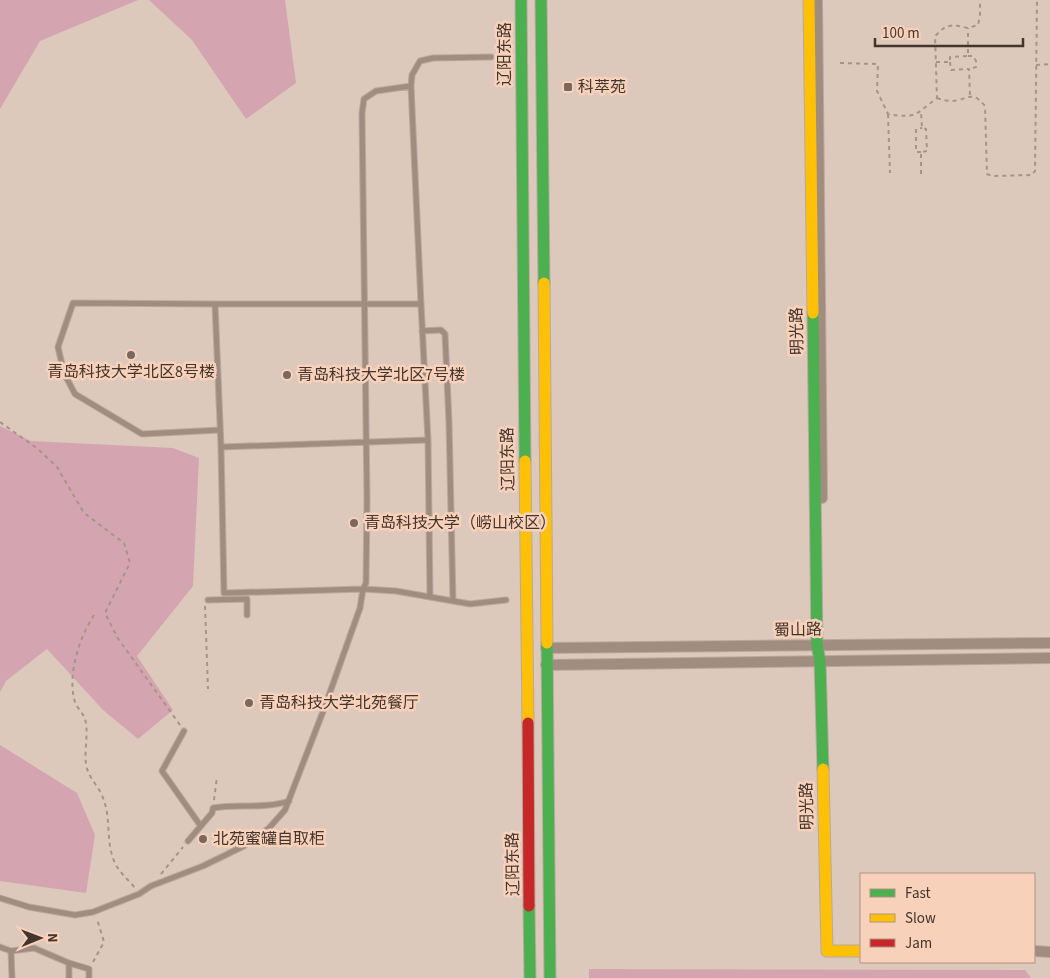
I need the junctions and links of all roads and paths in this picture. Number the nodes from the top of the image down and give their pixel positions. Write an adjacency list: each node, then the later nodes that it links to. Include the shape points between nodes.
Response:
1 (521, 0): 68 (main road, 辽阳东路)
2 (540, 0): 43 (main road)
3 (809, 0): 42 (main road, 明光路)
4 (817, 0): 42 (street, 明光路)
5 (980, 0): 7 (path, via 978,25)
6 (1037, 0): 14 (path)
7 (968, 28): 8 (path); 10 (path, via 945,27 935,36)
8 (968, 56): 11 (path, via 950,57); 15 (path, via 973,56 976,61 976,66)
9 (491, 57): 16 (lane, via 420,60 412,75)
10 (936, 62): 11 (path); 18 (path)
11 (950, 62): 15 (path, via 951,70)
12 (840, 63): 20 (path, via 878,64 877,91)
13 (1050, 64): 14 (path)
14 (1036, 65): 17 (path, via 1035,171 1032,175 987,174 985,106)
15 (969, 69): 17 (path)
16 (411, 86): 25 (lane, via 376,91 364,99); 27 (lane)
17 (970, 96): 18 (path, via 955,101)
18 (937, 98): 19 (path)
19 (921, 112): 20 (path, via 907,117); 21 (path)
20 (888, 114): 23 (path)
21 (922, 128): 22 (path, via 926,129 927,151); 22 (path, via 916,129 916,152)
22 (921, 152): 24 (path)
23 (890, 172)
24 (920, 174)
25 (364, 303): 26 (lane); 27 (lane); 32 (lane)
26 (215, 304): 30 (lane); 30 (lane, via 73,303 58,347 64,372 75,394 142,434)
27 (421, 304): 28 (lane)
28 (422, 331): 31 (lane); 38 (lane, via 441,330 445,334)
29 (0, 422): 48 (path, via 57,467 84,512 124,544 130,563 105,613 117,637)
30 (220, 430): 33 (lane)
31 (428, 440): 32 (lane); 35 (lane)
32 (366, 442): 33 (lane); 34 (lane, via 366,583)
33 (221, 447): 34 (lane, via 224,592)
34 (363, 589): 35 (lane); 50 (lane, via 360,608)
35 (430, 597): 38 (lane)
36 (208, 600): 40 (lane, via 247,599); 47 (path, via 204,608)
37 (506, 600): 38 (lane, via 470,604)
38 (453, 601)
39 (94, 615): 55 (path, via 82,636 74,665 75,703 85,719 86,766 103,797 112,857 119,872)
40 (247, 615)
41 (1050, 643): 42 (street, 蜀山路)
42 (820, 645): 43 (street, 蜀山路); 45 (main road, 明光路)
43 (546, 648): 46 (main road)
44 (1050, 658): 45 (street, 蜀山路)
45 (820, 661): 46 (street, 蜀山路); 59 (main road, 明光路, via 827,950)
46 (546, 665): 69 (main road)
47 (208, 689)
48 (184, 731): 52 (lane, via 162,771)
49 (217, 777): 51 (path)
50 (289, 801): 51 (lane); 54 (lane, via 277,820 244,846)
51 (213, 808): 52 (lane)
52 (200, 824): 53 (lane)
53 (188, 841): 54 (path)
54 (151, 886): 55 (lane)
55 (139, 894): 56 (lane, via 93,912 75,915)
56 (0, 898)
57 (97, 919): 64 (path, via 104,942)
58 (0, 947): 60 (lane)
59 (860, 951)
60 (12, 952): 63 (lane, via 34,948); 65 (lane)
61 (1035, 952): 62 (street)
62 (1050, 952)
63 (69, 964): 64 (lane); 66 (lane)
64 (89, 969): 67 (lane)
65 (12, 978)
66 (68, 978)
67 (89, 978)
68 (530, 978)
69 (550, 978)

